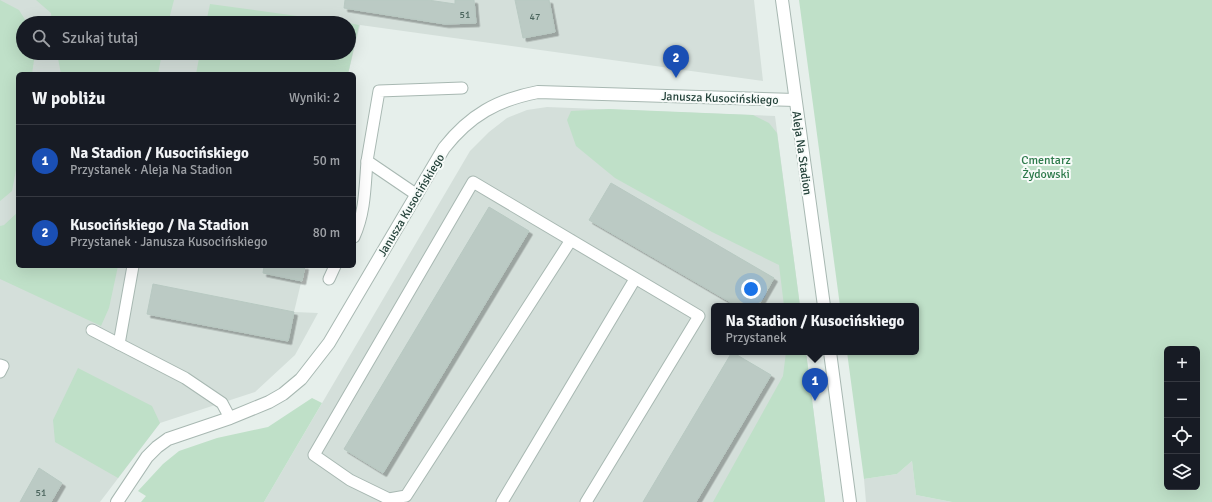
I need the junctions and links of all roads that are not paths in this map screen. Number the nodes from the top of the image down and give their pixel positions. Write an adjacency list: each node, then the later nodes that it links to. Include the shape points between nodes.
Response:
1 (782, 0): 3 (street, Aleja Na Stadion)
2 (462, 88): 4 (lane, via 379,91)
3 (795, 100): 5 (street, Janusza Kusocińskiego, via 563,92 538,92 520,96 490,107 456,133 444,148); 12 (street, Aleja Na Stadion)
4 (366, 161): 5 (lane); 6 (lane, via 363,207)
5 (417, 195): 18 (street, Janusza Kusocińskiego, via 316,362 283,394)
6 (356, 233)
7 (571, 240): 10 (lane); 19 (lane); 19 (lane, via 473,182 314,455 350,480 389,499)
8 (134, 268): 14 (lane)
9 (334, 268): 11 (lane)
10 (635, 279): 21 (lane); 22 (lane, via 699,316)
11 (329, 280)
12 (824, 303)
13 (92, 330): 14 (lane)
14 (119, 344): 18 (lane, via 185,378 222,403)
15 (830, 355): 23 (street)
16 (0, 365): 17 (lane, via 4,366)
17 (0, 372)
18 (230, 418): 20 (street, Janusza Kusocińskiego, via 180,434 157,447 147,457)
19 (409, 499)
20 (117, 502)
21 (502, 502)
22 (586, 502)
23 (850, 502)

